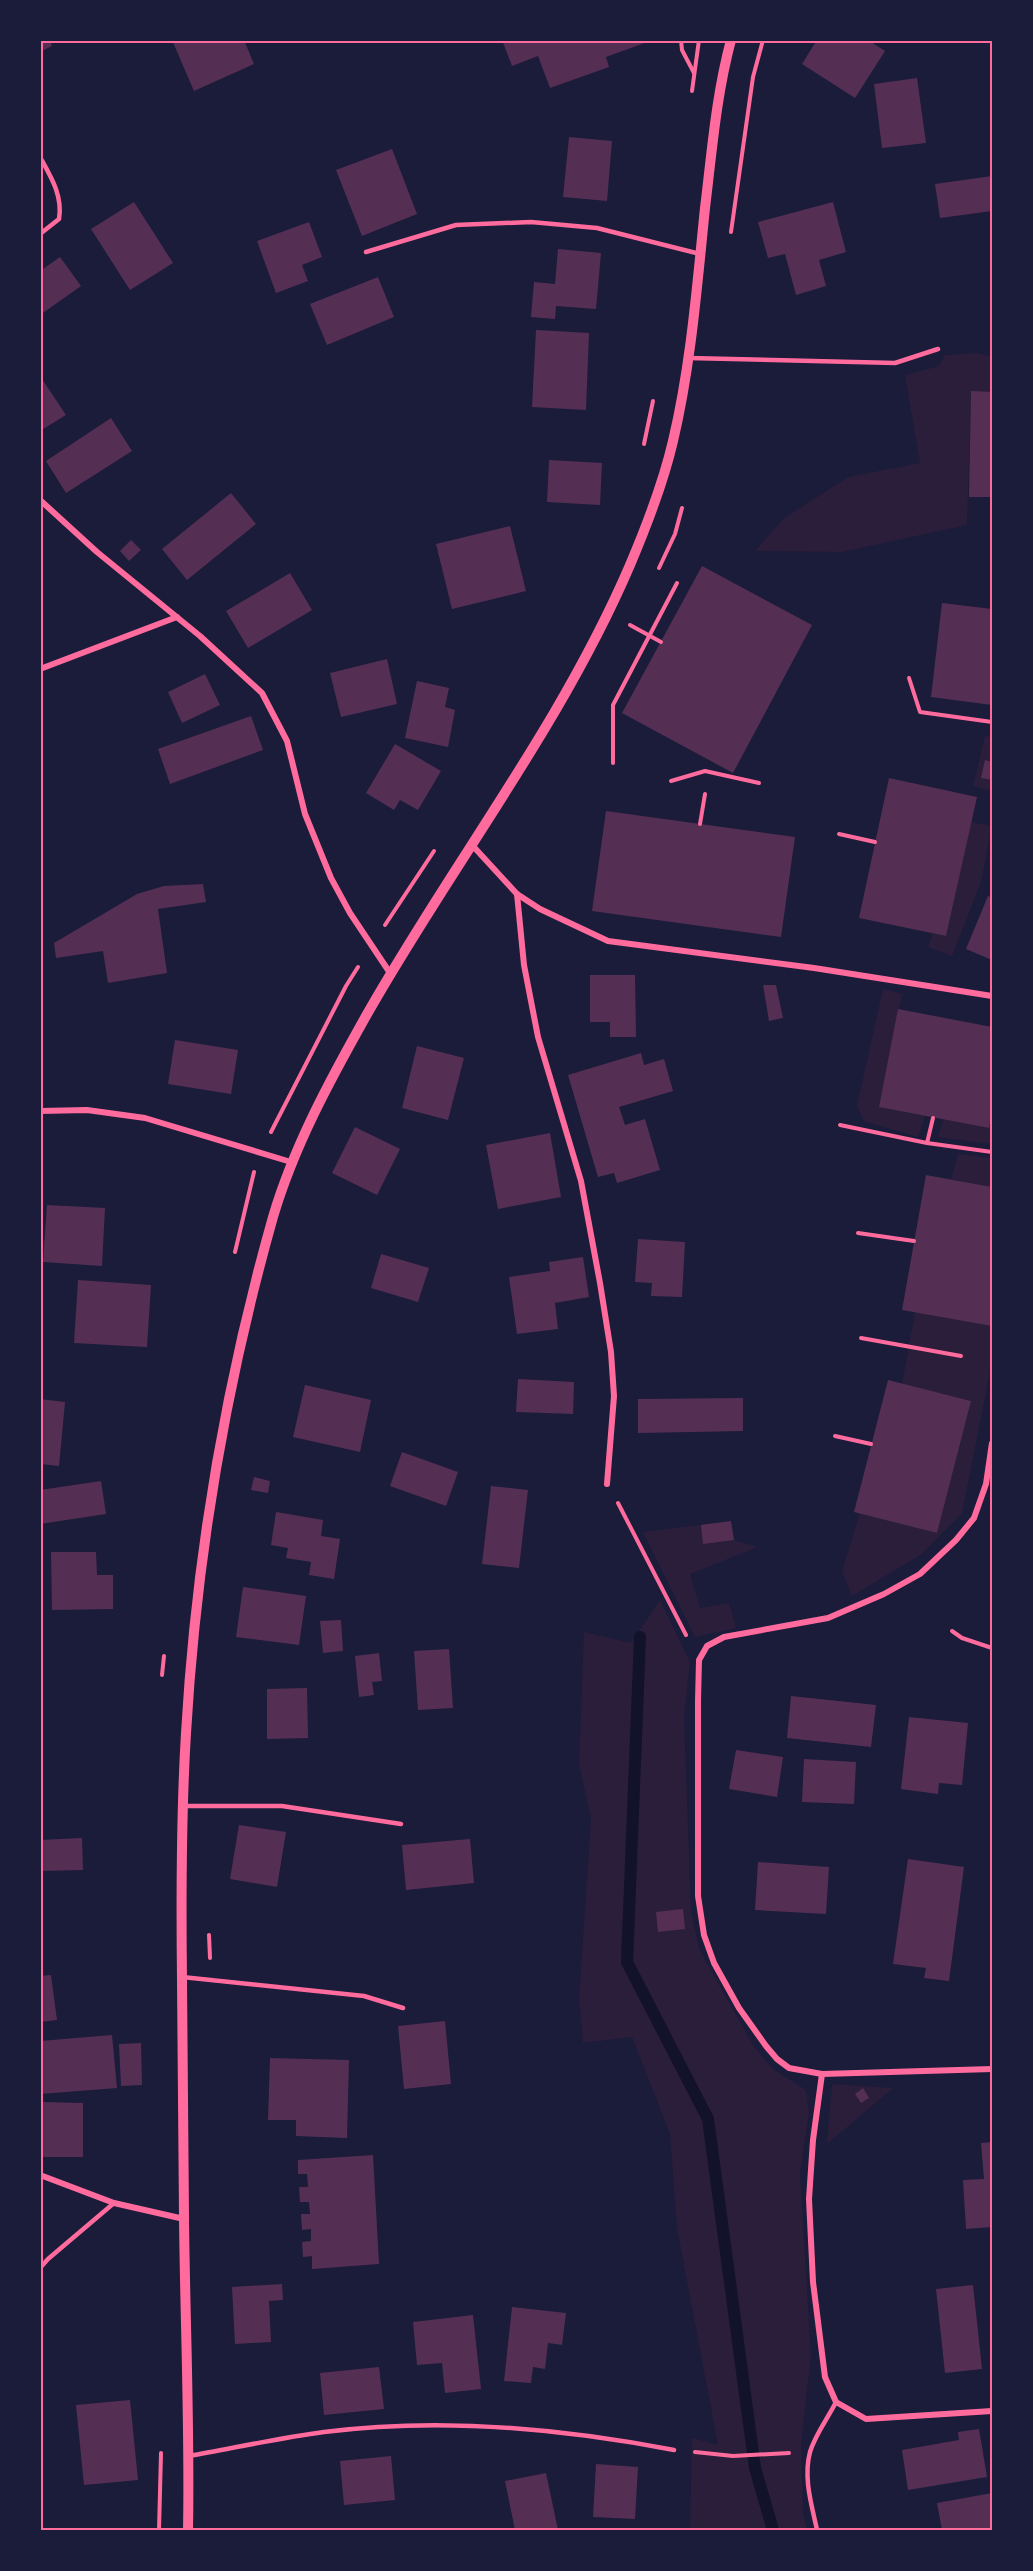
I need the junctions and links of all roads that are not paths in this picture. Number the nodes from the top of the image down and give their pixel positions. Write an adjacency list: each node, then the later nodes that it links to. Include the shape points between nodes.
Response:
1 (731, 40): 5 (street, via 714,123)
2 (40, 157): 3 (lane, via 62,206 59,219)
3 (40, 234)
4 (366, 252): 5 (lane, via 456,225 531,222 597,228)
5 (700, 254): 7 (street)
6 (938, 349): 7 (lane, via 895,363)
7 (688, 358): 11 (street, via 660,489 629,568 579,671)
8 (40, 500): 9 (street)
9 (177, 617): 10 (street); 13 (street, via 262,693 275,714 287,741 305,814 331,878)
10 (40, 669)
11 (471, 845): 12 (street); 13 (street)
12 (517, 894): 14 (street, via 608,941); 18 (street, via 524,965 538,1037 581,1181 611,1352 614,1396)
13 (390, 973): 16 (street, via 340,1061)
14 (993, 996)
15 (40, 1111): 16 (street, via 87,1110 145,1119)
16 (291, 1162): 19 (street, via 235,1370 219,1460 196,1614)
17 (993, 1443): 24 (street, via 986,1484 974,1518 920,1574 828,1618 724,1637 707,1646 699,1660 698,1896 704,1935 714,1963 739,2008 777,2059 789,2068)
18 (607, 1484)
19 (184, 1806): 20 (lane, via 282,1806); 21 (street)
20 (401, 1824)
21 (182, 1977): 22 (lane, via 364,1996); 27 (street)
22 (403, 2008)
23 (993, 2069): 24 (street)
24 (822, 2074): 29 (street, via 809,2199 813,2282 825,2378)
25 (40, 2175): 26 (street)
26 (114, 2203): 27 (street); 28 (lane)
27 (184, 2219): 32 (street)
28 (40, 2268)
29 (836, 2402): 30 (street, via 866,2419); 34 (lane, via 810,2451 810,2497)
30 (993, 2410)
31 (674, 2450): 32 (lane, via 607,2437 502,2428 414,2426 325,2432)
32 (189, 2456): 33 (street)
33 (188, 2530)
34 (817, 2530)

